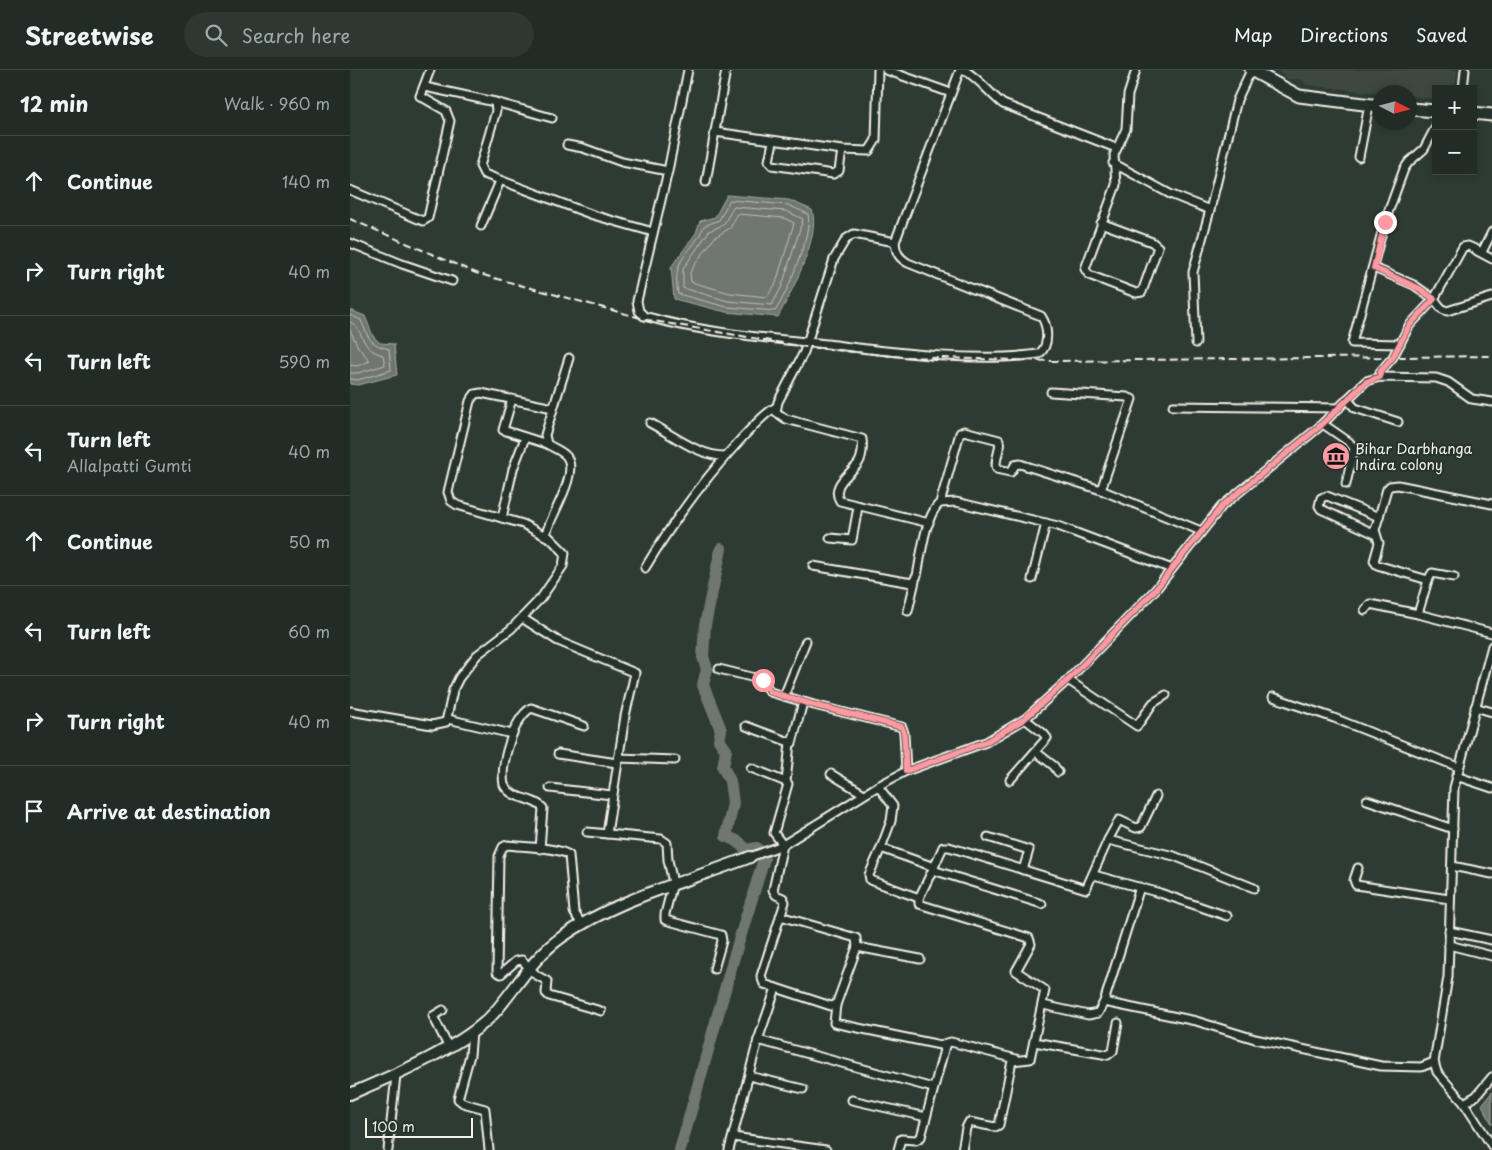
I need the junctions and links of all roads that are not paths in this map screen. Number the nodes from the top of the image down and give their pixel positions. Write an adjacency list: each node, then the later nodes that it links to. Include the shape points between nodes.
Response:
1 (430, 70): 11 (street)
2 (688, 70): 29 (street)
3 (726, 70): 22 (street)
4 (878, 70): 26 (street, via 874,147 863,153)
5 (886, 70): 12 (street)
6 (962, 70): 12 (street); 25 (street, via 977,77 1003,104)
7 (1136, 70): 25 (street, via 1128,95 1126,129)
8 (1251, 70): 14 (main road, via 1299,96); 33 (street, via 1236,100)
9 (1465, 70): 10 (street)
10 (1463, 85)
11 (426, 87): 13 (street); 32 (street, via 420,92 421,99 442,107 450,121 426,220)
12 (952, 93): 38 (street)
13 (495, 102): 20 (street); 30 (street, via 496,111 480,166 484,174)
14 (1372, 106)
15 (1417, 110): 16 (main road)
16 (1432, 111)
17 (1372, 113): 27 (street)
18 (1477, 113): 19 (main road)
19 (1492, 115)
20 (552, 118)
21 (1434, 130): 42 (street, via 1424,149 1404,169 1385,222)
22 (715, 132): 23 (street); 31 (street)
23 (773, 142): 26 (street); 26 (street, via 769,161 772,165 823,173 838,171)
24 (566, 145): 29 (street, via 622,162)
25 (1116, 148): 28 (street)
26 (842, 150)
27 (1359, 157)
28 (1113, 162): 33 (street, via 1170,194); 34 (street, via 1116,185)
29 (668, 171): 36 (street)
30 (500, 181): 35 (street); 36 (street, via 593,215)
31 (706, 182)
32 (350, 190)
33 (1210, 210): 47 (street, via 1193,272)
34 (1101, 224): 34 (street, via 1086,273 1136,293 1142,292 1158,247)
35 (481, 226)
36 (654, 232): 46 (street, via 638,301 639,311 644,316 720,331)
37 (1492, 232): 40 (street, via 1484,250)
38 (895, 242): 46 (street, via 860,234 846,239 834,259); 46 (street, via 898,254 908,263 1041,316 1047,328 1042,352 980,356 897,352)
39 (350, 243): 43 (street)
40 (1477, 251): 41 (street); 45 (street, via 1463,247)
41 (1492, 259)
42 (1374, 268): 45 (street); 48 (street, via 1352,343)
43 (452, 281)
44 (1492, 298): 45 (street, via 1447,311)
45 (1434, 299): 48 (street, via 1409,326)
46 (807, 342): 56 (street)
47 (1196, 343)
48 (1400, 344): 50 (street, via 1380,372)
49 (569, 358): 57 (street)
50 (1380, 377): 53 (street, via 1366,382); 54 (street, via 1443,379 1464,395)
51 (1051, 392): 66 (street, via 1128,397 1132,400)
52 (512, 399): 57 (street); 62 (street, via 503,430); 71 (street, via 478,393 472,396 448,492 456,505)
53 (1347, 399): 58 (street); 59 (street, via 1355,408)
54 (1492, 402)
55 (1173, 406): 58 (street)
56 (776, 407): 64 (street, via 762,416); 69 (street, via 782,418 862,439 860,461 843,479 838,498 843,503)
57 (553, 408): 63 (street, via 545,435)
58 (1339, 408): 61 (street)
59 (1398, 422)
60 (650, 423): 64 (street, via 702,451)
61 (1322, 424): 65 (street, via 1354,448); 74 (street, via 1241,489)
62 (525, 438): 63 (street); 71 (street, via 509,483)
63 (547, 444): 76 (street, via 564,454 569,466)
64 (726, 456): 79 (street, via 682,510)
65 (1346, 484)
66 (1101, 490): 67 (street, via 1020,464 1015,465 1011,472 997,469 999,440 964,431 960,433); 74 (street)
67 (940, 503): 72 (street); 73 (street, via 968,504)
68 (1492, 504): 70 (street, via 1394,485 1387,489)
69 (858, 507): 72 (street); 77 (street, via 852,540)
70 (1378, 517): 75 (street); 75 (street, via 1327,496 1321,498 1321,508)
71 (502, 518): 76 (street)
72 (929, 523): 83 (street)
73 (1046, 523): 80 (street, via 1112,544); 82 (street)
74 (1201, 531): 80 (street)
75 (1375, 534): 84 (street, via 1379,543 1375,563)
76 (547, 537): 88 (street, via 562,549 565,560 540,598)
77 (830, 538)
78 (813, 566): 83 (street, via 907,584)
79 (645, 568)
80 (1172, 569): 93 (street)
81 (1454, 577): 84 (street, via 1432,573)
82 (1032, 579)
83 (915, 580): 86 (street)
84 (1428, 580): 87 (street)
85 (1365, 610): 87 (street, via 1370,604)
86 (908, 611)
87 (1418, 614): 89 (street)
88 (522, 618): 101 (street, via 477,654 459,678 450,699); 110 (street, via 558,641 635,673)
89 (1492, 634)
90 (806, 641): 95 (street)
91 (1492, 646): 98 (street)
92 (719, 670): 95 (street, via 763,680 768,690)
93 (1068, 680): 94 (street, via 1137,726 1153,703); 102 (street)
94 (1166, 695)
95 (784, 696): 97 (street)
96 (1273, 697): 111 (street)
97 (803, 702): 106 (street, via 795,739); 113 (street, via 902,727)
98 (1475, 707): 100 (street); 111 (street)
99 (350, 711): 101 (street, via 432,725)
100 (1492, 712)
101 (448, 719): 105 (street)
102 (1024, 719): 107 (street, via 1047,738); 113 (street, via 986,742)
103 (584, 726): 105 (street, via 531,708 517,722)
104 (746, 726): 106 (street)
105 (512, 734): 133 (street, via 504,785 514,795 543,808)
106 (790, 743): 118 (street)
107 (1036, 752): 114 (street); 117 (street)
108 (558, 754): 110 (street)
109 (675, 760): 110 (street)
110 (617, 761): 123 (street)
111 (1458, 767): 116 (street)
112 (751, 768): 118 (street)
113 (906, 771): 119 (street)
114 (1058, 772)
115 (831, 774): 122 (street)
116 (1456, 776): 121 (street); 126 (street)
117 (1010, 780)
118 (786, 782): 131 (street, via 787,789 774,832)
119 (878, 786): 122 (street); 132 (street, via 891,802 893,813)
120 (550, 788): 123 (street)
121 (1492, 788)
122 (864, 794): 131 (street)
123 (612, 795): 128 (street)
124 (1156, 796): 130 (street, via 1141,826 1136,828 1119,820)
125 (1367, 800): 126 (street)
126 (1453, 829): 135 (street)
127 (587, 832): 128 (street)
128 (607, 834): 141 (street, via 664,841 668,846)
129 (988, 837): 138 (street, via 1029,850)
130 (1108, 840): 139 (street); 143 (street, via 1174,856)
131 (783, 845): 134 (street); 147 (street, via 773,890 784,899)
132 (881, 848): 136 (street); 144 (street, via 869,875 870,880)
133 (540, 849): 149 (street, via 569,855 574,912); 156 (street, via 507,845 500,850 499,856 497,972 503,973 518,960)
134 (750, 856): 141 (street)
135 (1452, 866): 140 (street); 145 (street)
136 (934, 868): 138 (street, via 941,850 946,847); 144 (street); 146 (street)
137 (1358, 868): 145 (street, via 1354,880 1356,885)
138 (1023, 870): 139 (street, via 1084,889)
139 (1094, 874): 142 (street)
140 (1492, 874)
141 (673, 883): 149 (street, via 645,893); 157 (street, via 665,920 721,935)
142 (1140, 887): 148 (street); 159 (street)
143 (1254, 888)
144 (919, 898): 160 (street, via 921,906 1029,938 1031,944 1016,971 1043,988)
145 (1449, 899): 150 (street)
146 (1042, 904)
147 (780, 916): 153 (street, via 853,936); 158 (street, via 761,976 764,984)
148 (1227, 916)
149 (582, 925): 156 (street, via 546,949)
150 (1449, 931): 151 (street); 152 (street)
151 (1492, 940)
152 (1449, 945): 154 (street); 171 (street, via 1448,978)
153 (857, 946): 155 (street); 161 (street)
154 (1492, 956)
155 (920, 959)
156 (529, 966): 163 (street, via 546,981 549,996); 165 (street, via 494,1013)
157 (714, 969)
158 (776, 988): 161 (street); 166 (street)
159 (1104, 1002): 160 (street, via 1098,1013 1092,1016); 171 (street, via 1196,1020 1255,1039 1381,1066 1421,1067)
160 (1042, 1005): 167 (street)
161 (836, 1006): 168 (street, via 834,1023)
162 (443, 1010): 169 (street, via 433,1016)
163 (601, 1011)
164 (1118, 1023): 167 (street, via 1113,1052 1108,1055)
165 (472, 1032): 169 (street); 186 (street, via 470,1055 458,1099 485,1109)
166 (758, 1040): 173 (street); 175 (street)
167 (1034, 1042): 170 (street, via 1029,1060)
168 (943, 1044): 170 (street, via 951,1042); 175 (street, via 944,1051)
169 (448, 1046): 172 (street)
170 (1016, 1059): 191 (street, via 1011,1064 999,1125 969,1122)
171 (1434, 1062): 179 (street, via 1437,1072)
172 (396, 1075): 177 (street); 185 (street)
173 (749, 1076): 176 (street); 181 (street)
174 (1492, 1077): 179 (street, via 1476,1096)
175 (933, 1088): 180 (street)
176 (803, 1089)
177 (350, 1094)
178 (852, 1100): 180 (street)
179 (1464, 1104): 183 (street)
180 (926, 1117): 190 (street, via 921,1137 916,1140 903,1138)
181 (733, 1137): 182 (street); 187 (street)
182 (756, 1142): 184 (street); 188 (street)
183 (1492, 1146)
184 (805, 1149): 189 (street)
185 (388, 1150)
186 (488, 1150)
187 (730, 1150)
188 (763, 1150)
189 (826, 1150)
190 (898, 1150)
191 (962, 1150)

